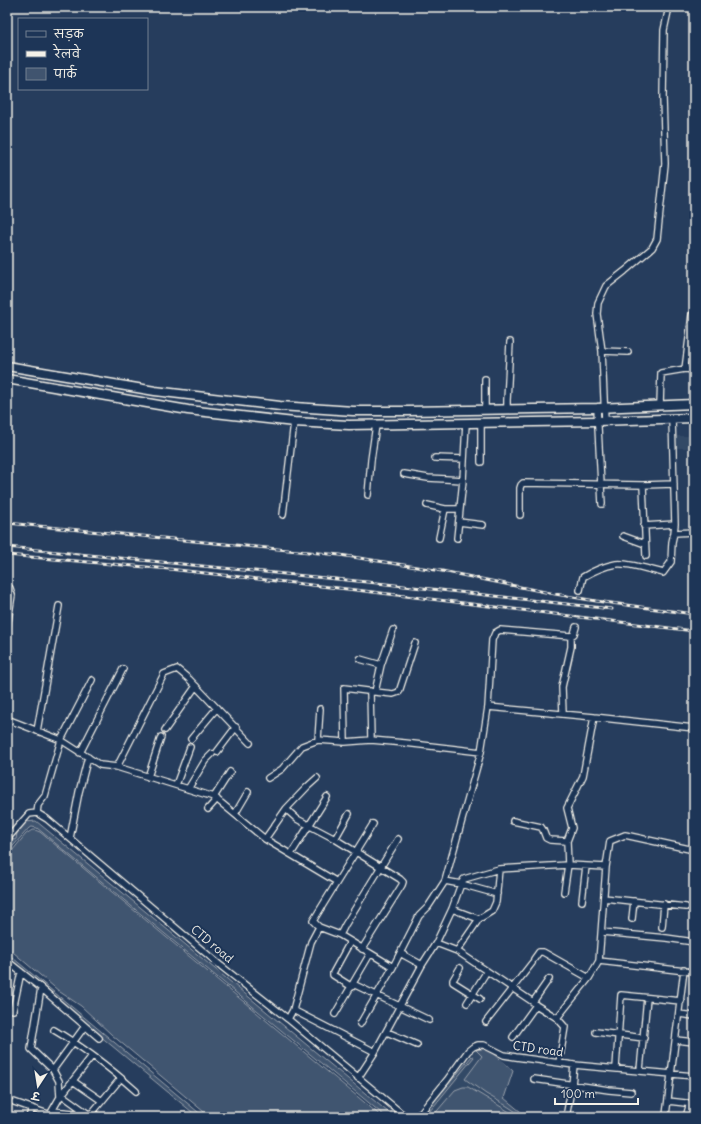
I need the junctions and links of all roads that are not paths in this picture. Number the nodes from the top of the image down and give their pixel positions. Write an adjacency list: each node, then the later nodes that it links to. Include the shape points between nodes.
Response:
1 (669, 7): 6 (street, via 664,30 665,164 657,240 652,248 601,293 597,314)
2 (690, 7): 3 (street)
3 (694, 8)
4 (692, 315): 9 (street)
5 (510, 342): 17 (street)
6 (602, 351): 7 (street); 15 (street)
7 (628, 352)
8 (7, 366): 16 (main road, via 155,391 280,406 353,411)
9 (685, 369): 10 (street); 14 (street, via 660,373)
10 (694, 370)
11 (485, 379): 16 (street)
12 (7, 380): 21 (main road, via 188,410)
13 (694, 404): 14 (main road)
14 (660, 405): 15 (main road)
15 (601, 408): 17 (main road); 20 (street)
16 (485, 409): 17 (main road)
17 (507, 409)
18 (694, 418): 19 (main road)
19 (672, 419): 20 (main road); 31 (street)
20 (601, 421): 23 (main road); 30 (street)
21 (294, 422): 24 (main road); 38 (street)
22 (466, 423): 23 (main road); 24 (main road); 26 (street)
23 (482, 423): 27 (street)
24 (376, 425): 33 (street)
25 (435, 458): 26 (street)
26 (464, 459): 29 (street)
27 (481, 462)
28 (404, 474): 29 (street)
29 (463, 480): 37 (street)
30 (601, 484): 32 (street); 34 (street); 39 (street, via 523,483 520,488)
31 (674, 484): 32 (street); 41 (street)
32 (643, 485): 43 (street)
33 (368, 495)
34 (602, 504)
35 (427, 505): 36 (street)
36 (445, 509): 37 (street); 47 (street)
37 (460, 509): 40 (street)
38 (283, 515)
39 (520, 515)
40 (459, 522): 42 (street); 48 (street)
41 (675, 524): 43 (street); 45 (street)
42 (483, 525)
43 (644, 526): 49 (street)
44 (694, 532): 45 (street)
45 (674, 533): 52 (street, via 671,562 663,573 617,563 583,577)
46 (623, 536): 49 (street)
47 (439, 538)
48 (457, 538)
49 (645, 544): 50 (street)
50 (646, 556)
51 (7, 587): 55 (street, via 10,588 12,595)
52 (580, 590)
53 (59, 606): 74 (street)
54 (576, 627): 57 (street)
55 (7, 628)
56 (393, 630): 60 (street)
57 (571, 636): 65 (street, via 500,630 495,633 492,640); 68 (street, via 562,688)
58 (415, 643): 64 (street, via 399,692 393,694)
59 (360, 659): 60 (street)
60 (381, 665): 64 (street)
61 (123, 669): 84 (street)
62 (92, 680): 77 (street)
63 (196, 686): 66 (street); 73 (street); 86 (street, via 177,669 164,674)
64 (372, 691): 79 (street); 80 (street, via 344,688)
65 (488, 707): 68 (street); 83 (street)
66 (217, 708): 71 (street); 76 (street)
67 (320, 709): 78 (street)
68 (562, 714): 69 (street)
69 (594, 717): 72 (street); 109 (street, via 583,776 567,808 572,828)
70 (7, 719): 74 (street)
71 (236, 727): 81 (street); 92 (street, via 205,762)
72 (694, 728)
73 (165, 730)
74 (37, 731): 77 (street)
75 (161, 737): 88 (street)
76 (191, 739)
77 (61, 740): 84 (street); 98 (street, via 45,796 38,805)
78 (318, 740): 80 (street); 89 (street, via 302,746 282,769)
79 (371, 740): 80 (street); 83 (street)
80 (345, 742)
81 (250, 743)
82 (190, 747): 91 (street)
83 (481, 752): 118 (street)
84 (80, 753): 85 (street)
85 (88, 757): 86 (street, via 100,765); 104 (street)
86 (117, 767): 88 (street)
87 (230, 772): 95 (street)
88 (148, 777): 91 (street)
89 (268, 778)
90 (317, 778): 97 (street)
91 (176, 785): 92 (street)
92 (188, 789): 95 (street)
93 (248, 792): 99 (street)
94 (327, 797): 103 (street)
95 (215, 798): 96 (street); 99 (street)
96 (208, 809)
97 (286, 809): 103 (street); 106 (street)
98 (37, 813): 104 (street, CTD road); 105 (street, via 29,814)
99 (235, 814): 106 (street)
100 (349, 814): 107 (street)
101 (513, 821): 109 (street, via 541,827 546,838 550,840)
102 (373, 824): 111 (street)
103 (309, 826): 107 (street); 112 (street)
104 (70, 838): 170 (street, CTD road)
105 (7, 839)
106 (265, 839): 112 (street)
107 (335, 839): 111 (street)
108 (398, 839): 115 (street)
109 (567, 841): 113 (street)
110 (694, 850): 116 (street, via 625,835 610,841)
111 (356, 852): 115 (street); 119 (street)
112 (291, 854): 119 (street)
113 (568, 865): 114 (street); 117 (street); 121 (street)
114 (586, 866): 116 (street); 124 (street)
115 (381, 867): 134 (street); 138 (street, via 403,882)
116 (606, 867): 123 (street)
117 (499, 869): 120 (street, via 466,878); 122 (street)
118 (445, 881): 120 (street); 140 (street, via 419,916)
119 (337, 882): 131 (street, via 314,918 313,921)
120 (461, 884): 122 (street); 128 (street)
121 (564, 892)
122 (497, 894): 129 (street, via 492,911)
123 (604, 898): 125 (street); 133 (street)
124 (582, 901)
125 (634, 901): 126 (street); 130 (street)
126 (664, 904): 127 (street); 132 (street)
127 (686, 907)
128 (452, 909): 129 (street); 137 (street)
129 (480, 919): 139 (street)
130 (632, 919)
131 (319, 926): 134 (street); 165 (street, via 311,942)
132 (662, 927)
133 (602, 932): 136 (street); 143 (street)
134 (340, 935): 135 (street)
135 (350, 942): 138 (street); 153 (street, via 333,975)
136 (694, 942)
137 (436, 943): 139 (street); 144 (street)
138 (362, 950): 141 (street)
139 (457, 951): 148 (street)
140 (400, 953): 144 (street); 145 (street)
141 (370, 954): 145 (street); 153 (street)
142 (7, 961): 149 (street)
143 (599, 961): 147 (street); 151 (street)
144 (422, 965): 163 (street)
145 (393, 967): 157 (street)
146 (460, 968): 156 (street, via 453,982)
147 (684, 970): 150 (street); 160 (street)
148 (487, 971): 155 (street); 156 (street)
149 (21, 972): 154 (street); 164 (street)
150 (694, 972)
151 (589, 978): 155 (street, via 539,952); 169 (street)
152 (549, 979): 162 (street)
153 (352, 985): 157 (street); 166 (street)
154 (41, 988): 174 (street); 191 (street, via 31,1049)
155 (512, 988): 162 (street); 172 (street)
156 (472, 994): 159 (street); 161 (street)
157 (377, 995): 163 (street); 173 (street)
158 (647, 998): 160 (street); 178 (street, via 621,995); 181 (street)
159 (480, 999)
160 (681, 1001): 167 (street)
161 (467, 1003)
162 (534, 1004): 169 (street); 179 (street)
163 (400, 1007): 171 (street); 176 (street)
164 (13, 1010)
165 (293, 1010): 170 (street); 186 (street)
166 (336, 1014)
167 (679, 1014): 168 (street); 182 (street)
168 (694, 1016)
169 (557, 1018): 188 (street, via 565,1027)
170 (288, 1020): 196 (street, CTD road)
171 (429, 1020)
172 (486, 1022)
173 (360, 1024)
174 (84, 1026): 180 (street); 183 (street)
175 (54, 1030): 183 (street)
176 (387, 1032): 185 (street); 186 (street)
177 (596, 1032): 178 (street)
178 (619, 1036): 181 (street); 190 (street)
179 (513, 1037)
180 (99, 1038)
181 (644, 1038): 192 (street)
182 (676, 1040): 184 (street); 193 (street)
183 (74, 1042): 187 (street); 191 (street)
184 (694, 1042)
185 (417, 1045)
186 (375, 1052): 196 (street)
187 (92, 1056): 195 (street); 198 (street)
188 (559, 1063): 189 (street, CTD road); 212 (street, CTD road, via 504,1055 484,1045 478,1045 468,1052)
189 (574, 1065): 190 (street, CTD road); 199 (street)
190 (616, 1068): 192 (street, CTD road)
191 (53, 1070): 202 (street, via 59,1081)
192 (640, 1070): 193 (street, CTD road)
193 (672, 1074): 194 (street, CTD road); 203 (street)
194 (694, 1076)
195 (121, 1078): 200 (street); 204 (street)
196 (358, 1078): 211 (street, CTD road)
197 (534, 1079): 199 (street)
198 (73, 1081): 202 (street); 204 (street)
199 (572, 1085): 201 (street); 213 (street)
200 (136, 1091)
201 (631, 1092)
202 (61, 1096): 208 (street); 209 (street)
203 (668, 1100): 206 (street); 214 (street, via 666,1115)
204 (102, 1101): 209 (street)
205 (14, 1102): 207 (street)
206 (692, 1104): 215 (street)
207 (32, 1108): 208 (street); 210 (street)
208 (51, 1114): 209 (street)
209 (87, 1115)
210 (29, 1117)
211 (406, 1117)
212 (415, 1117)
213 (566, 1117)
214 (670, 1117)
215 (686, 1117)

